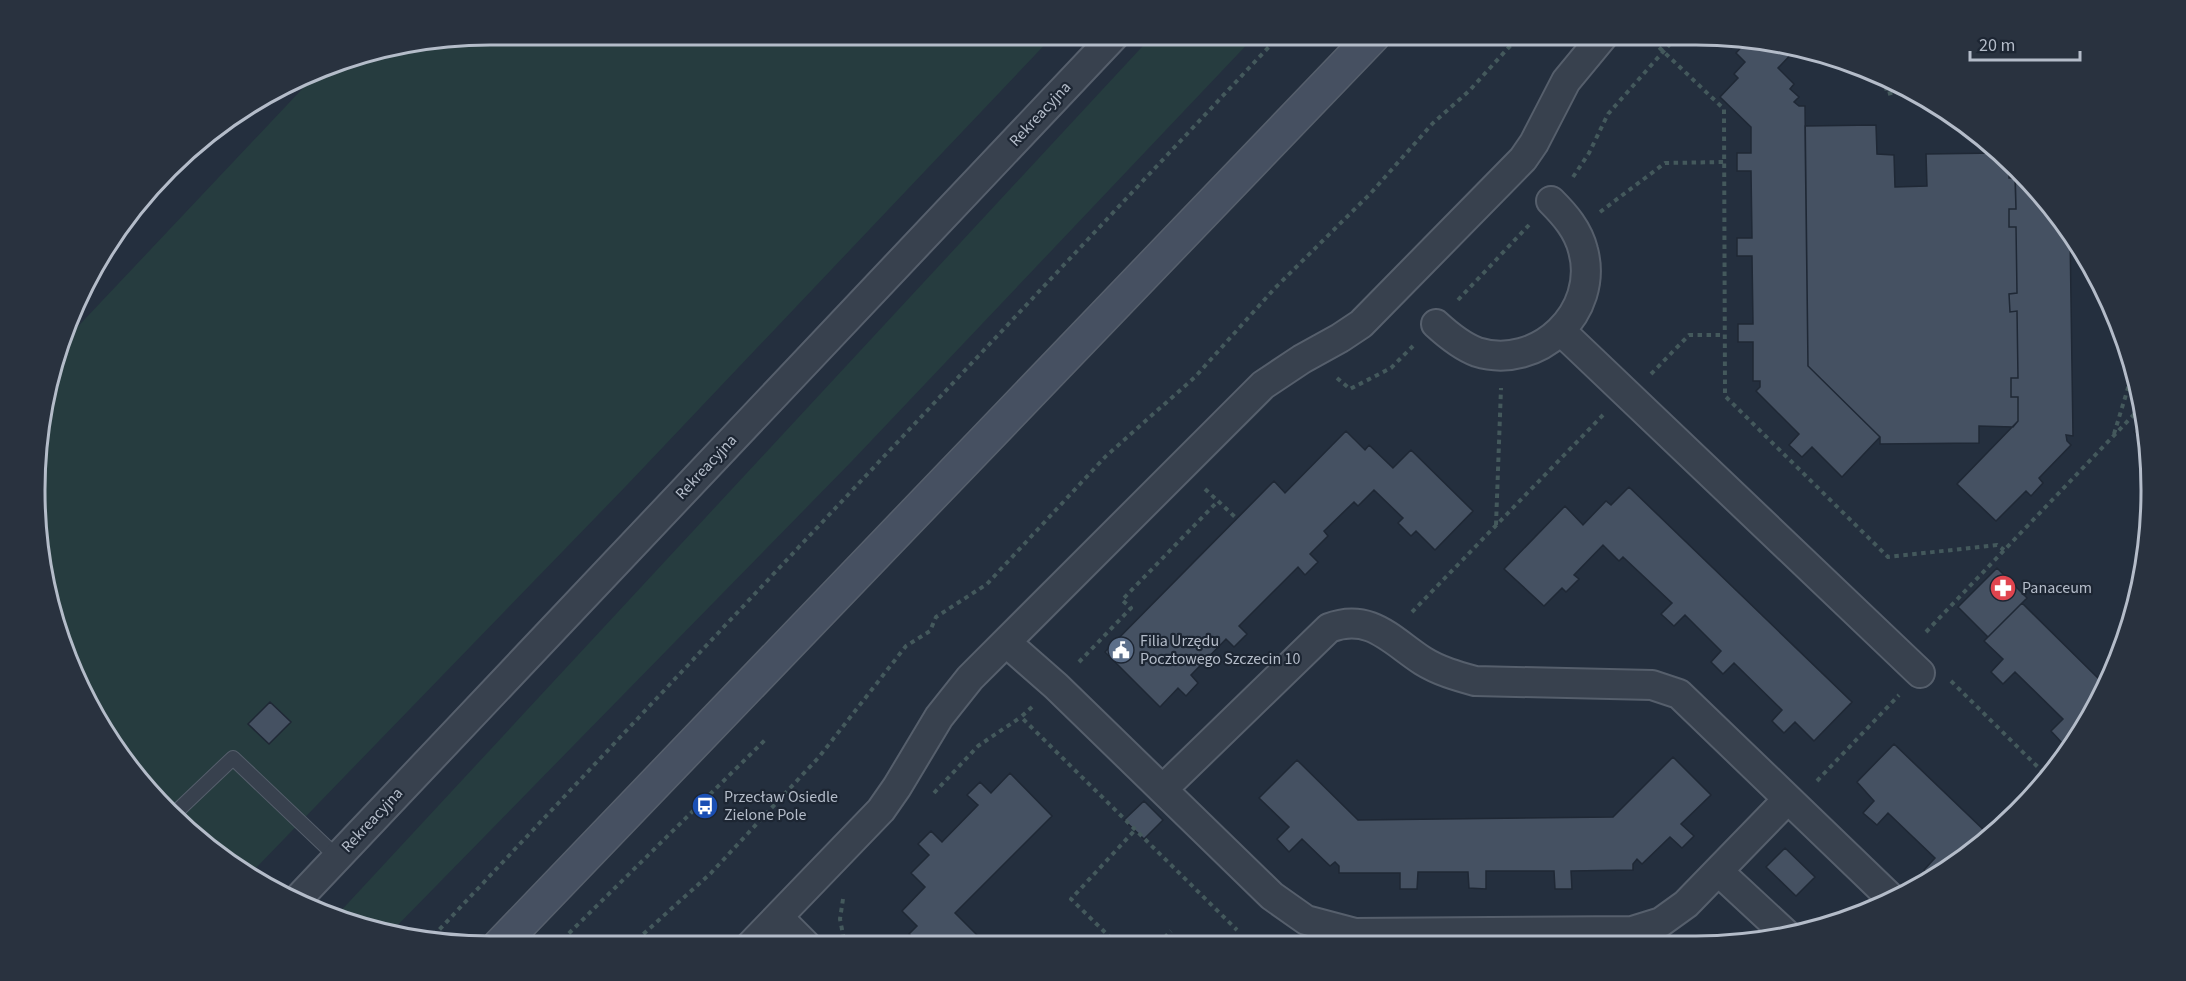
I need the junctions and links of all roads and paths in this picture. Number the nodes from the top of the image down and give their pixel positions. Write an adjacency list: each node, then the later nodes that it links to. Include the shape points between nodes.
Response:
1 (1105, 45): 30 (street, Rekreacyjna)
2 (1270, 45): 37 (path)
3 (1363, 45): 38 (street)
4 (1510, 45): 40 (path, via 1275,288 1195,377 1106,456 987,584 936,617 930,632 906,646 819,758 711,873)
5 (1595, 45): 21 (street, via 1566,81 1523,159 1378,308 1361,324 1263,385)
6 (1657, 45): 7 (path, via 1724,109)
7 (1724, 162): 9 (path, via 1665,164); 12 (path)
8 (1551, 201): 9 (street)
9 (1576, 231): 11 (street, via 1584,251 1583,294 1575,314)
10 (1436, 324): 13 (street, via 1454,341 1477,352)
11 (1561, 331): 13 (street, via 1534,349); 15 (street)
12 (1724, 335): 15 (path, via 1689,335); 19 (path, via 1725,396 1888,557 1997,545)
13 (1503, 355): 18 (path)
14 (2128, 385): 17 (path)
15 (1629, 396): 18 (path, via 1614,404); 22 (street)
16 (2134, 415): 17 (path)
17 (2114, 436): 19 (path)
18 (1496, 525): 20 (path)
19 (2004, 550): 22 (path)
20 (1389, 636): 26 (street, via 1363,623 1344,622 1329,628); 27 (street, via 1425,662 1475,681 1652,685 1679,694)
21 (1007, 643): 26 (street); 34 (street, via 970,678 939,717 881,810)
22 (1911, 664): 27 (path)
23 (1948, 678): 25 (path)
24 (765, 740): 39 (path)
25 (2042, 771)
26 (1163, 789): 45 (street, via 1272,896 1306,920 1355,933)
27 (1791, 803): 31 (street); 32 (street)
28 (179, 809): 30 (lane, via 233,758)
29 (1135, 830): 43 (path, via 1071,899)
30 (338, 857): 33 (street, Rekreacyjna)
31 (1718, 871): 35 (street); 46 (street, via 1686,904 1661,922 1632,931)
32 (1886, 893)
33 (303, 894)
34 (778, 917): 41 (street); 42 (street)
35 (1778, 928)
36 (1171, 931): 44 (path)
37 (436, 932)
38 (509, 936)
39 (566, 936)
40 (641, 936)
41 (760, 936)
42 (798, 936)
43 (1109, 936)
44 (1166, 936)
45 (1488, 936)
46 (1550, 936)

